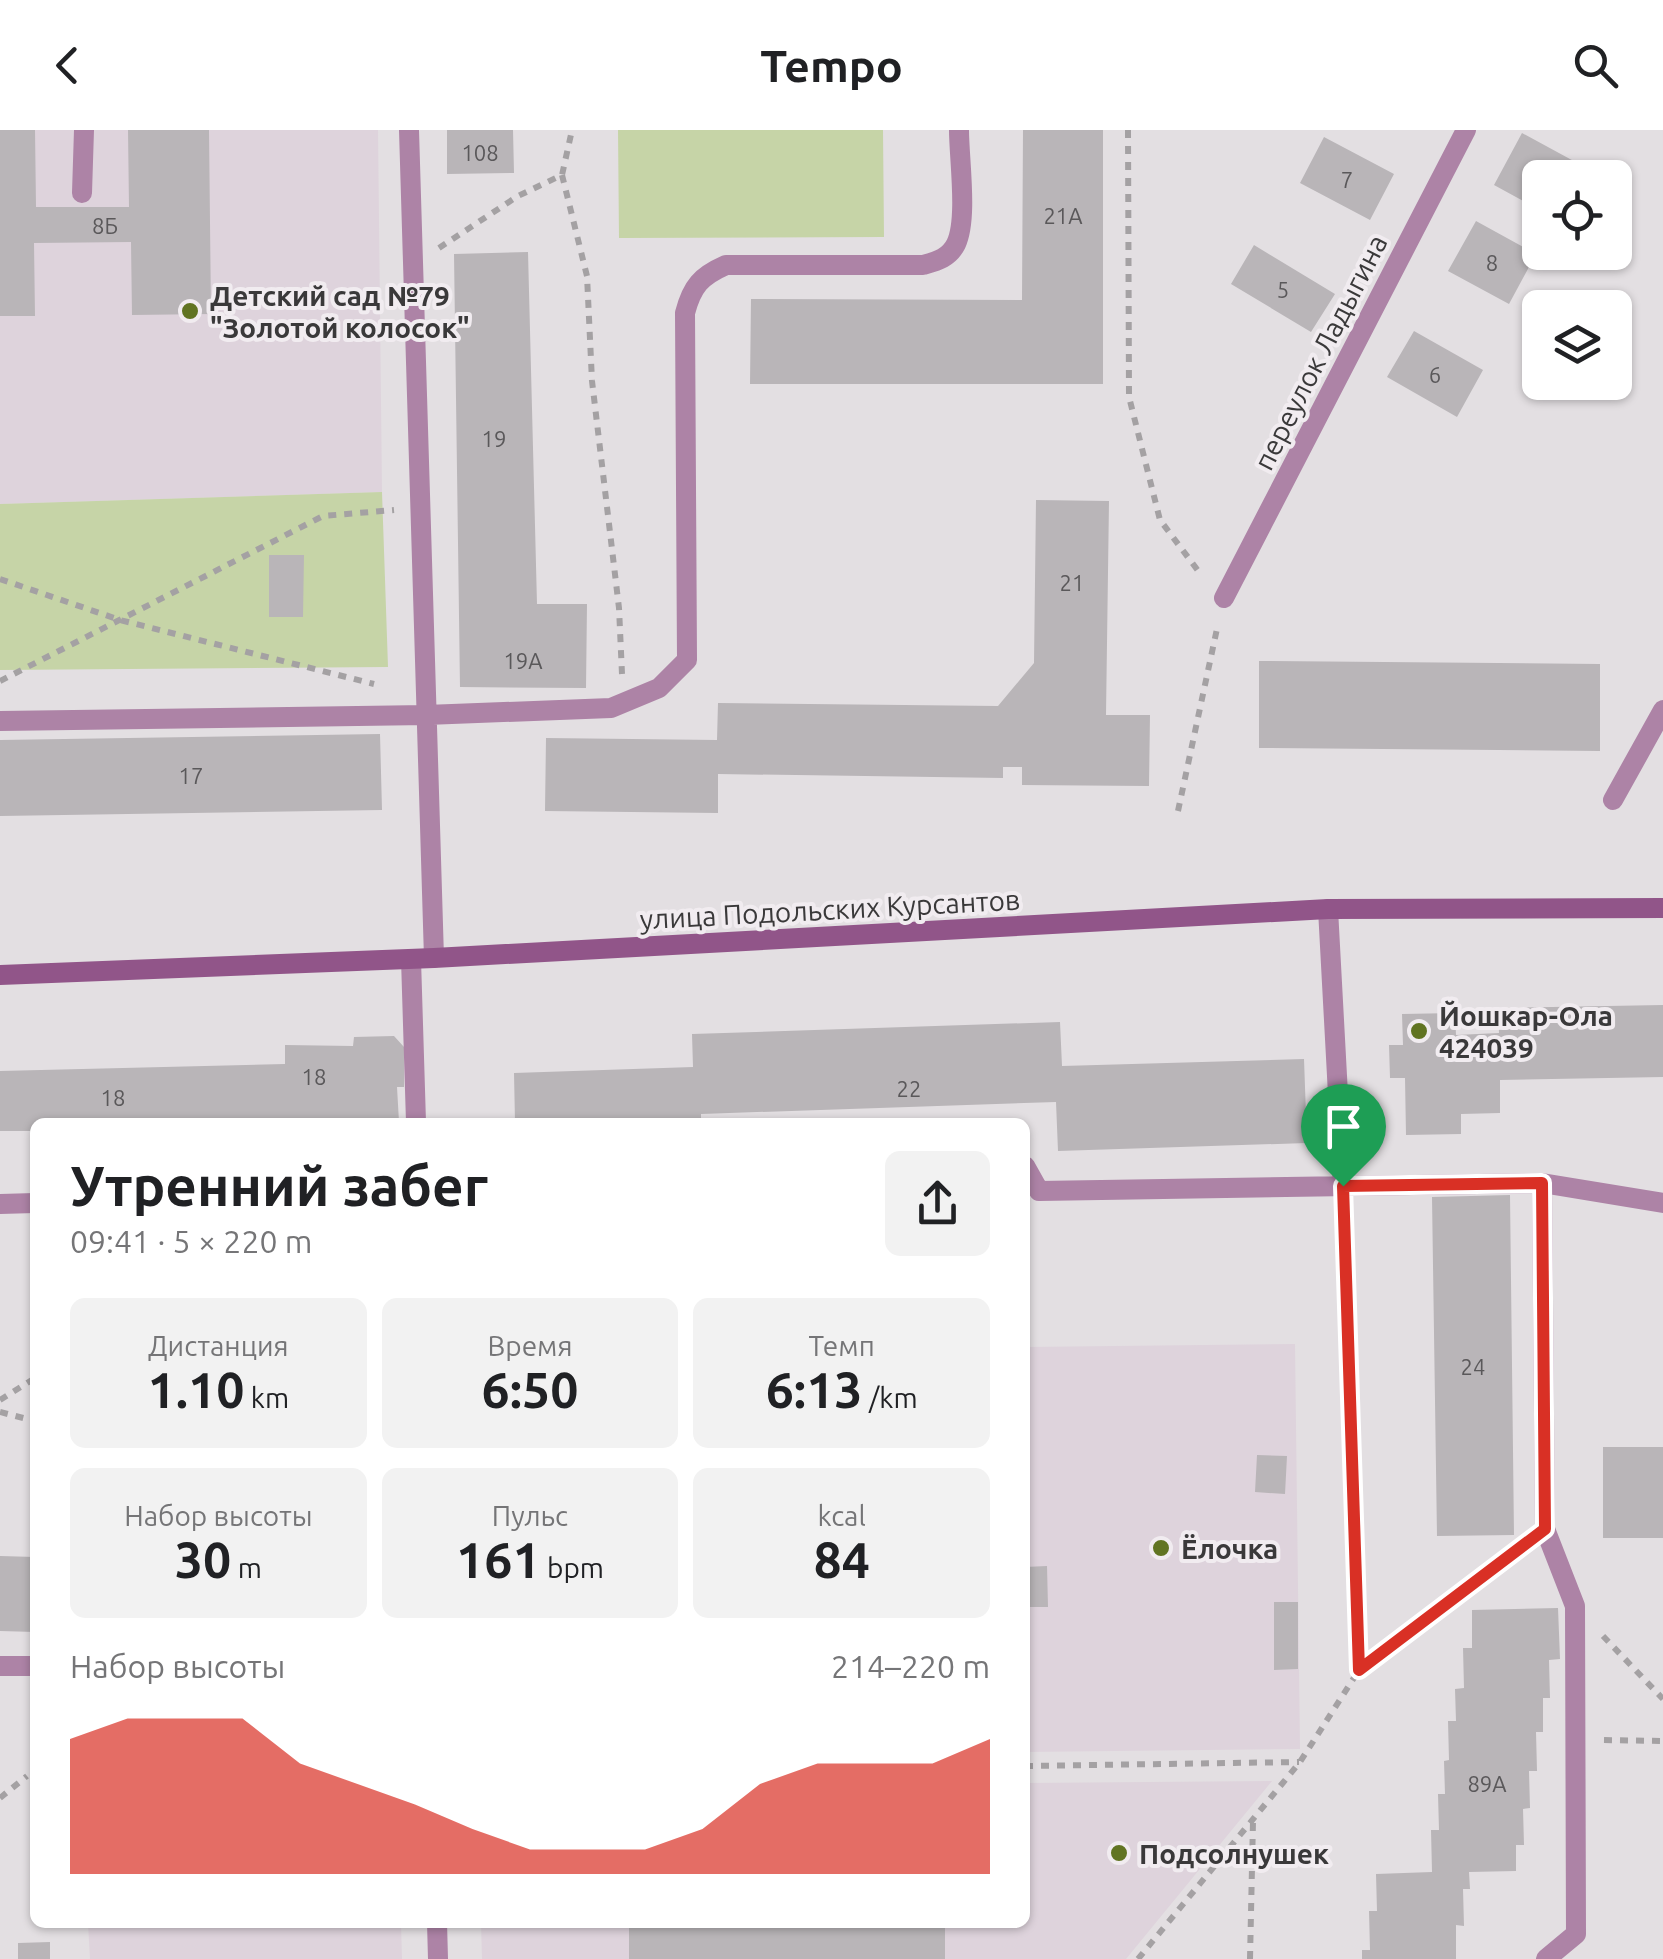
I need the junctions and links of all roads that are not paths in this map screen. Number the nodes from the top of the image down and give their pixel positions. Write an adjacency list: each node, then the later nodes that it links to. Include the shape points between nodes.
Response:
1 (84, 130): 5 (street)
2 (409, 130): 8 (street)
3 (959, 130): 8 (street, via 961,222 944,259 923,265 726,265 690,291 687,660 659,688 611,708)
4 (1466, 130): 6 (street, переулок Ладыгина)
5 (82, 193)
6 (1224, 598)
7 (1663, 710): 10 (street)
8 (426, 715): 9 (street); 13 (street)
9 (0, 720)
10 (1613, 800)
11 (1663, 908): 12 (street, улица Подольских Курсантов)
12 (1328, 909): 13 (street, улица Подольских Курсантов); 19 (street)
13 (434, 958): 14 (street, улица Подольских Курсантов)
14 (411, 959): 15 (street, улица Подольских Курсантов); 16 (street)
15 (0, 975)
16 (416, 1118)
17 (1030, 1175): 19 (street, via 1039,1191)
18 (1542, 1183): 19 (street); 20 (street); 27 (street, via 1545,1529 1574,1606 1575,1739 1576,1934)
19 (1343, 1186)
20 (1663, 1203)
21 (0, 1204): 22 (street)
22 (30, 1204)
23 (0, 1666): 24 (street)
24 (30, 1666)
25 (437, 1928): 26 (street)
26 (438, 1959)
27 (1546, 1959)

